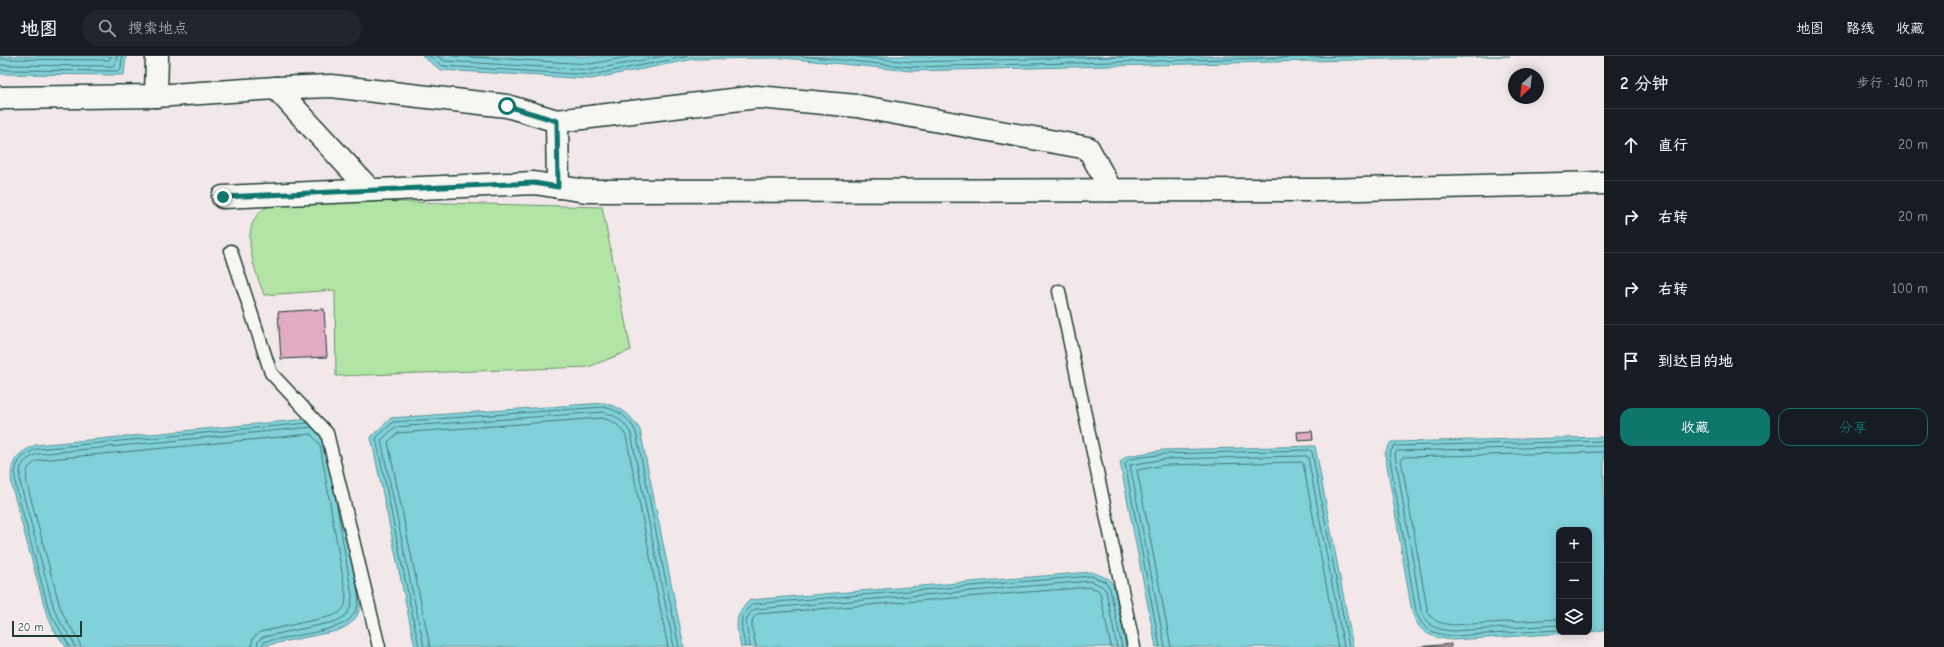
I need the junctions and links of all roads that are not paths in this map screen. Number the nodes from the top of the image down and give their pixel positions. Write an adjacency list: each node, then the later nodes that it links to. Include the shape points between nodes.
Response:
1 (157, 56): 3 (street)
2 (276, 88): 3 (street); 5 (street, via 331,86 507,106); 8 (street)
3 (156, 96): 4 (street)
4 (0, 98)
5 (557, 121): 7 (street); 9 (street, via 757,97 857,106 1088,148)
6 (1604, 184): 9 (street, via 1321,190)
7 (558, 187): 8 (street, via 534,183); 9 (street, via 586,191)
8 (370, 190): 10 (street)
9 (1111, 190)
10 (223, 197)
11 (231, 251): 13 (lane, via 271,372 327,433)
12 (1059, 291): 14 (lane)
13 (379, 647)
14 (1134, 647)

